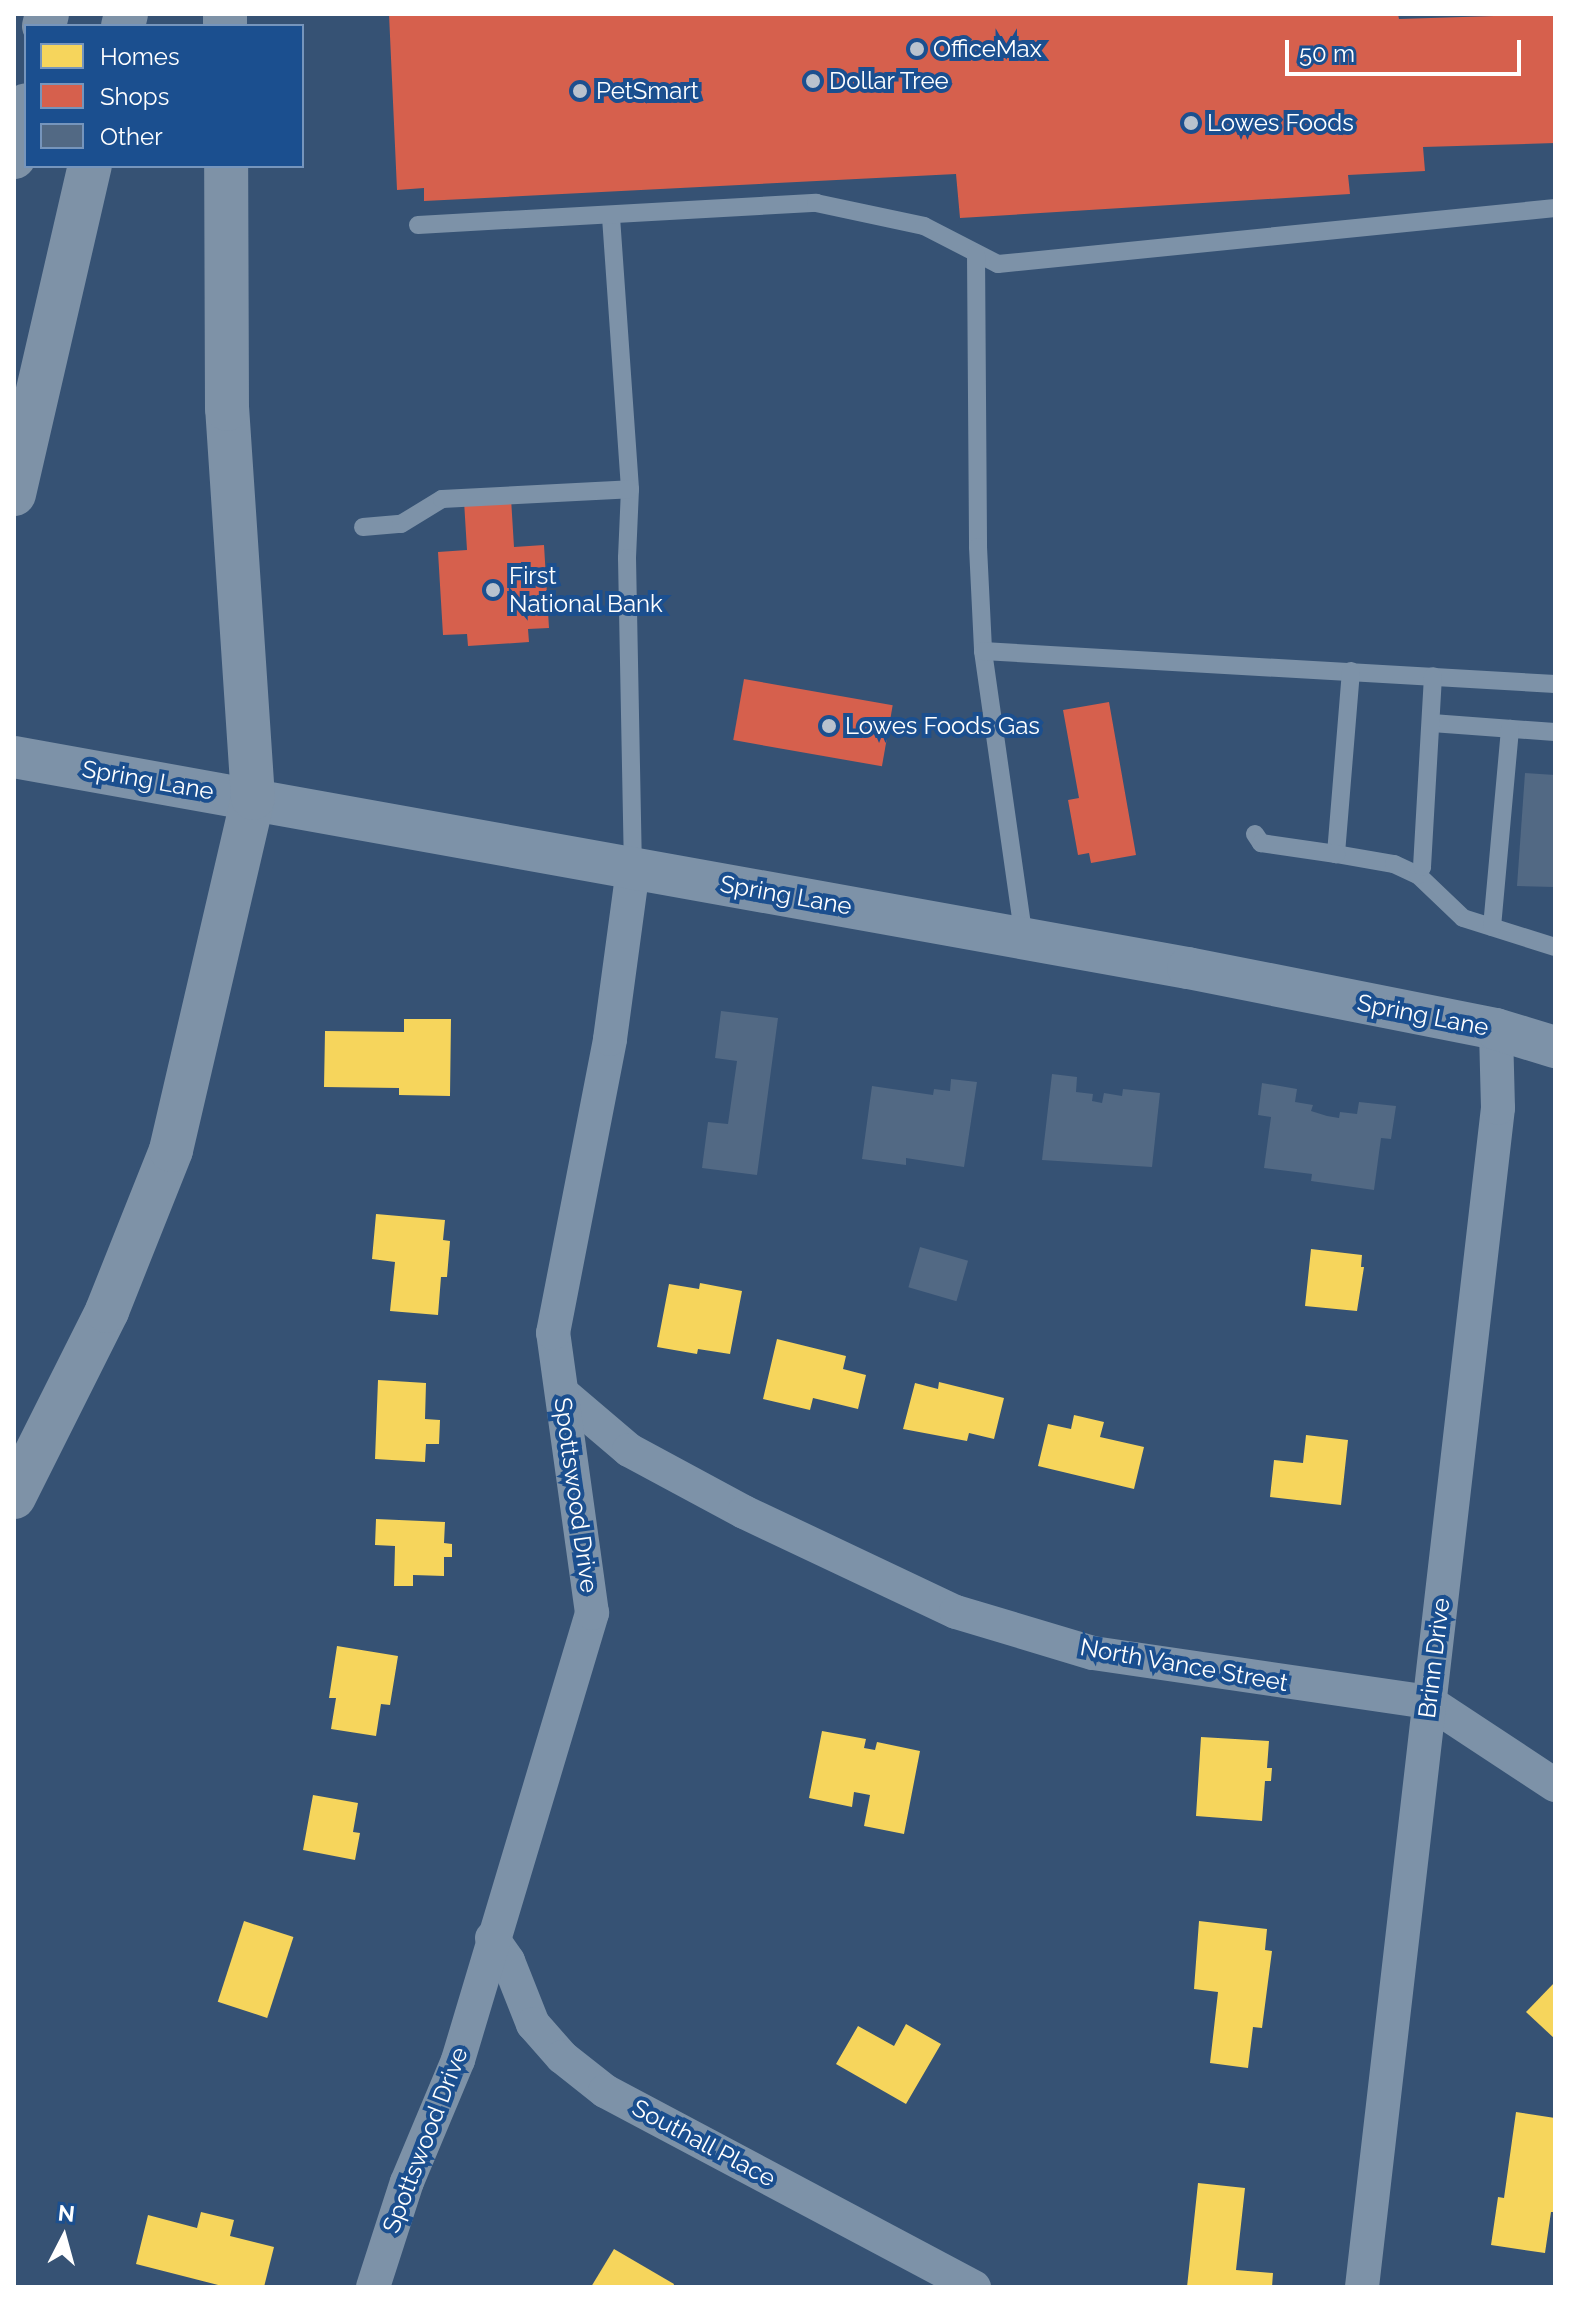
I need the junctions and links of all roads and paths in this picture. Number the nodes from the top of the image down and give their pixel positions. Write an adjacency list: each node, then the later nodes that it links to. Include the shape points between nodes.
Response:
1 (24, 114): 2 (highway)
2 (14, 157)
3 (90, 168): 10 (highway)
4 (226, 168): 20 (highway, via 227,409)
5 (1555, 208): 8 (lane, via 998,264)
6 (611, 217): 7 (lane); 8 (lane, via 816,203 924,226); 9 (lane)
7 (418, 225)
8 (976, 254): 12 (lane)
9 (630, 489): 11 (lane, via 442,499 401,524); 23 (lane)
10 (14, 494)
11 (363, 527)
12 (983, 651): 13 (lane); 26 (lane)
13 (1351, 671): 14 (lane); 22 (lane)
14 (1433, 676): 15 (lane); 16 (lane)
15 (1555, 684)
16 (1432, 723): 17 (lane); 24 (lane)
17 (1510, 729): 18 (lane); 25 (lane)
18 (1555, 732)
19 (14, 757): 20 (street, Spring Lane)
20 (253, 798): 23 (street, Spring Lane); 31 (highway, via 171,1150 107,1311)
21 (1255, 834): 22 (lane, via 1261,843)
22 (1336, 854): 24 (lane, via 1394,864)
23 (633, 868): 26 (street, Spring Lane); 30 (street, Spottswood Drive, via 610,1039 553,1333)
24 (1418, 875): 25 (lane, via 1463,918)
25 (1492, 927): 27 (lane)
26 (1024, 938): 28 (street, Spring Lane)
27 (1555, 947)
28 (1496, 1029): 29 (street, Spring Lane); 32 (street, Brinn Drive, via 1498,1108)
29 (1555, 1047)
30 (562, 1393): 32 (street, North Vance Street, via 629,1450 744,1512 956,1612 1093,1653); 34 (street, Spottswood Drive, via 592,1613)
31 (14, 1497)
32 (1429, 1702): 33 (street, North Vance Street); 37 (street, Brinn Drive)
33 (1555, 1785)
34 (492, 1938): 35 (street, Spottswood Drive, via 458,2060 407,2182); 36 (street, Southall Place, via 508,1961 533,2024 562,2057 605,2091)
35 (373, 2287)
36 (974, 2287)
37 (1362, 2287)

